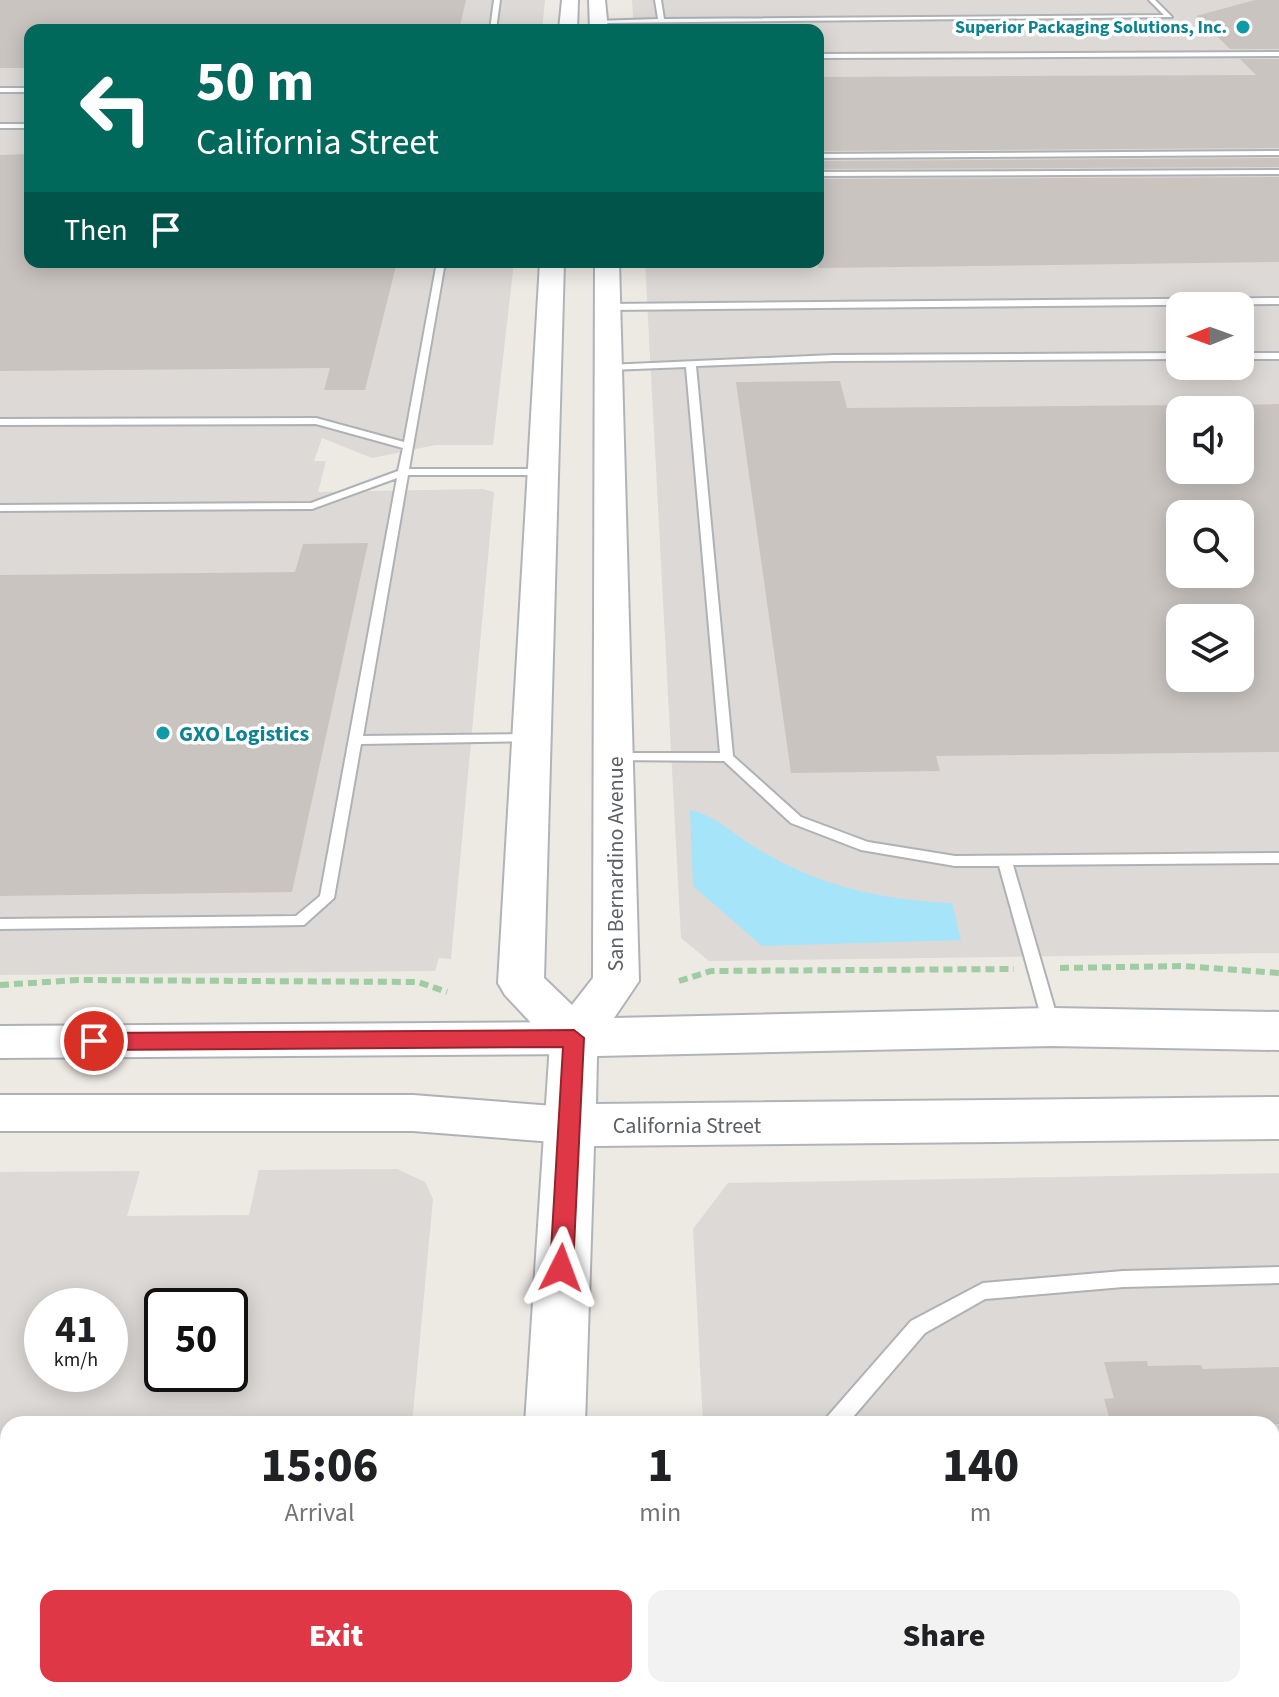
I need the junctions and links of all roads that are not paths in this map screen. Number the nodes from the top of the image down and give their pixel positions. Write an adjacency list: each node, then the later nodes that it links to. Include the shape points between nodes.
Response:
1 (497, 0): 7 (lane)
2 (570, 0): 8 (main road)
3 (597, 0): 9 (main road)
4 (658, 0): 6 (lane)
5 (1152, 0): 6 (lane, via 1169,17)
6 (661, 20): 10 (lane)
7 (494, 24)
8 (568, 24)
9 (598, 24)
10 (611, 24)
11 (1279, 54): 12 (lane)
12 (824, 56)
13 (0, 90): 14 (lane)
14 (24, 90)
15 (0, 126): 16 (lane)
16 (24, 126)
17 (1279, 153): 18 (lane)
18 (824, 156)
19 (1279, 172): 20 (lane)
20 (824, 174)
21 (440, 268): 32 (lane)
22 (552, 268): 34 (main road)
23 (607, 268): 25 (main road, San Bernardino Avenue)
24 (1279, 301): 25 (lane)
25 (608, 307): 30 (main road, San Bernardino Avenue)
26 (1166, 356): 29 (lane, via 833,358)
27 (1254, 356): 28 (lane)
28 (1279, 356)
29 (691, 366): 30 (lane); 39 (lane)
30 (610, 367): 38 (main road, San Bernardino Avenue)
31 (0, 422): 32 (lane, via 316,421)
32 (406, 446): 33 (lane)
33 (405, 472): 34 (lane); 35 (lane, via 312,506); 37 (lane)
34 (543, 472): 36 (main road)
35 (0, 508)
36 (531, 738): 37 (lane); 45 (main road, via 521,983)
37 (357, 740): 42 (lane, via 327,898 299,921)
38 (615, 757): 39 (lane); 45 (main road, San Bernardino Avenue, via 616,981)
39 (727, 757): 41 (lane, via 796,820 866,847 955,861)
40 (1279, 858): 41 (lane)
41 (1004, 860): 43 (lane)
42 (0, 924)
43 (1052, 1027): 44 (main road); 45 (main road)
44 (1279, 1031)
45 (574, 1038): 46 (street); 49 (main road)
46 (0, 1042)
47 (0, 1113): 49 (street, California Street, via 413,1113)
48 (1279, 1118): 49 (main road, California Street)
49 (567, 1125): 51 (main road)
50 (1279, 1275): 52 (lane, via 1123,1279 983,1291 918,1327)
51 (555, 1416)
52 (841, 1416)

